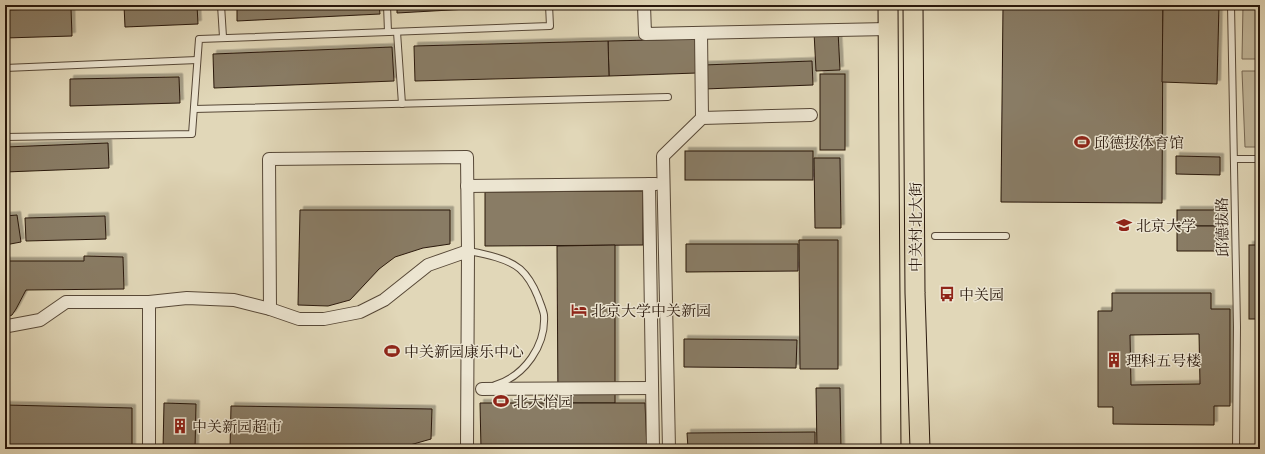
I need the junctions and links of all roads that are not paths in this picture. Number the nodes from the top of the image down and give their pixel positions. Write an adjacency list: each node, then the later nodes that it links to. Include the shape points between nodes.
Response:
1 (222, 5): 12 (lane)
2 (387, 5): 9 (lane)
3 (549, 5): 10 (lane, via 550,26)
4 (644, 5): 11 (street, via 645,34)
5 (888, 5): 8 (main road, 中关村北大街)
6 (913, 5): 40 (main road, 中关村北大街)
7 (1231, 5): 21 (lane, 邱德拔路)
8 (888, 29): 11 (street); 39 (main road, 中关村北大街)
9 (388, 32): 10 (lane); 12 (lane)
10 (397, 32): 16 (lane)
11 (701, 33): 19 (street)
12 (223, 38): 13 (lane, via 199,38)
13 (197, 60): 14 (lane); 17 (lane)
14 (5, 68)
15 (668, 97): 16 (lane)
16 (402, 104): 17 (lane)
17 (194, 109): 20 (lane, via 192,134)
18 (811, 115): 19 (street)
19 (702, 118): 24 (street, via 663,156)
20 (5, 137)
21 (1234, 159): 22 (lane); 41 (lane, 邱德拔路)
22 (1260, 159)
23 (649, 184): 24 (street); 25 (street); 32 (street)
24 (663, 184): 38 (street)
25 (467, 186): 28 (street); 30 (street, via 467,157 269,159)
26 (935, 236): 27 (lane)
27 (1006, 236)
28 (468, 251): 30 (street, via 428,265 384,300 360,312 324,320 299,319); 33 (street); 34 (lane, via 500,258 520,269 534,285 544,314 542,338 520,372 503,383)
29 (149, 302): 30 (street, via 187,298 226,300); 31 (street, via 66,302 40,320); 35 (street)
30 (270, 309)
31 (5, 325)
32 (652, 388): 34 (street); 37 (street)
33 (468, 389): 34 (lane); 36 (street)
34 (482, 389)
35 (149, 449)
36 (467, 449)
37 (653, 449)
38 (669, 449)
39 (891, 449)
40 (920, 449)
41 (1236, 449)

